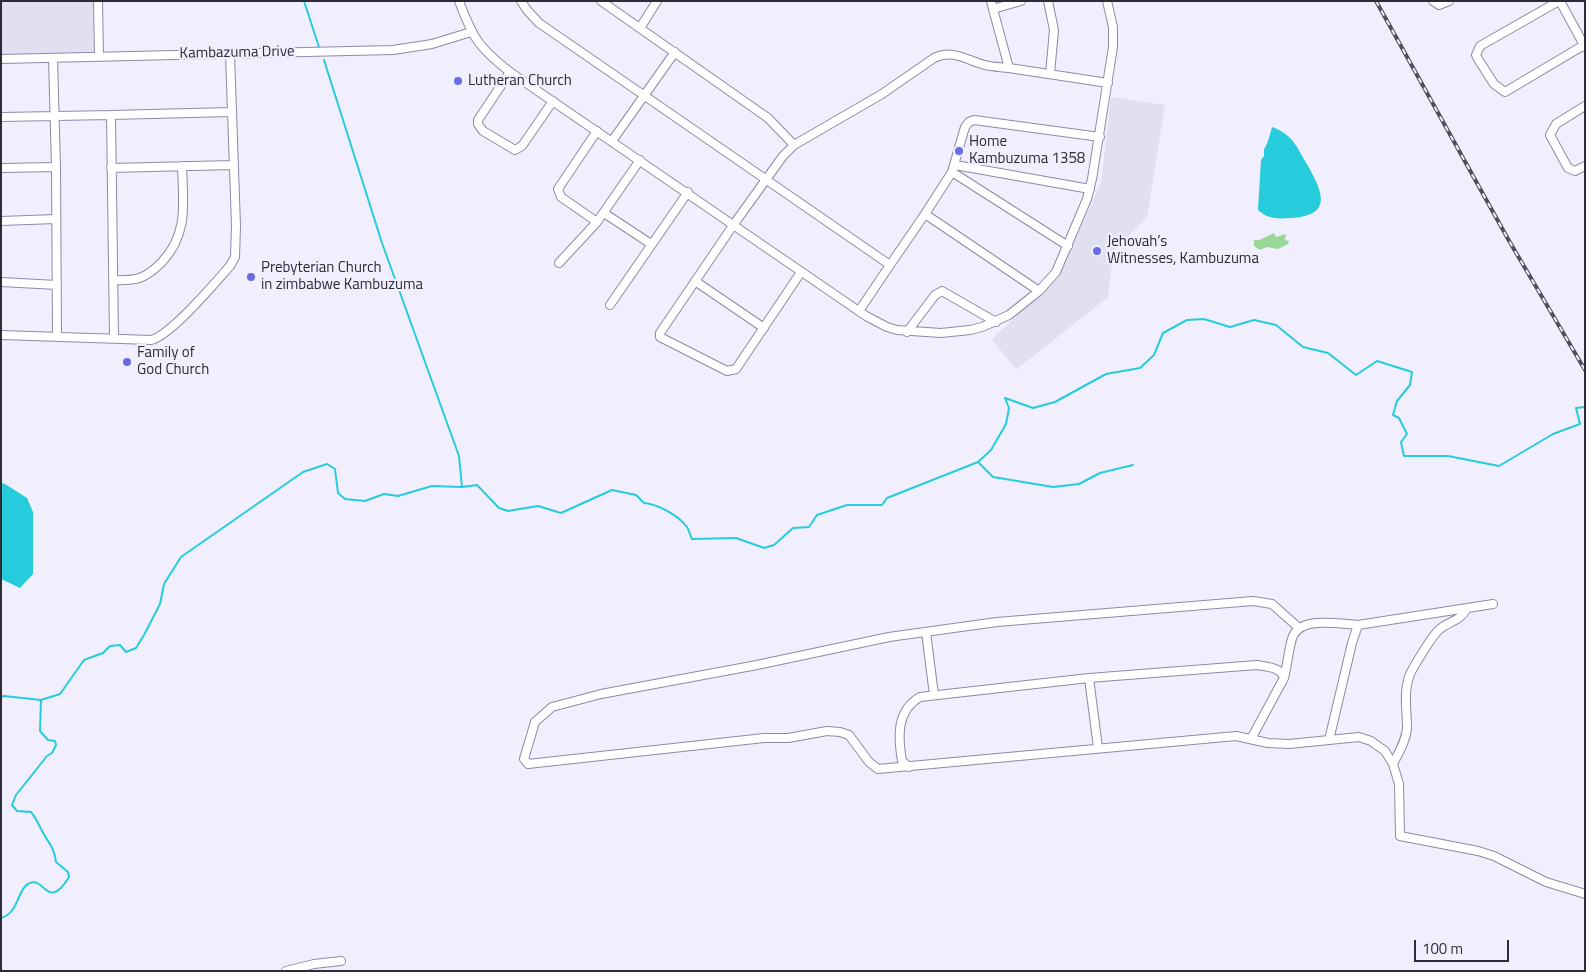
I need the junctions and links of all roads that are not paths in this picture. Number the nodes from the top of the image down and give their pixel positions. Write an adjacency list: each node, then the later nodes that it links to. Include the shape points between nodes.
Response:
1 (98, 1): 18 (street)
2 (459, 1): 14 (street)
3 (521, 1): 25 (street, via 539,23)
4 (601, 1): 13 (street)
5 (658, 1): 13 (street)
6 (1021, 1): 12 (street)
7 (1048, 1): 23 (street, via 1054,30)
8 (1107, 1): 24 (street, via 1113,37)
9 (1432, 1): 10 (street, via 1439,6)
10 (1449, 1)
11 (1559, 1): 15 (street); 15 (street, via 1480,46 1476,55 1478,59 1494,84 1506,92)
12 (992, 5): 21 (street)
13 (640, 28): 16 (street)
14 (471, 32): 17 (street, Kambazuma Drive, via 432,44 393,50); 22 (street, via 484,51)
15 (1584, 46)
16 (675, 52): 25 (street); 35 (street, via 768,118)
17 (230, 54): 18 (street, Kambazuma Drive); 28 (street)
18 (99, 56): 19 (street, Kambazuma Drive)
19 (53, 58): 20 (street, Kambazuma Drive); 31 (street)
20 (1, 59)
21 (1009, 68): 23 (street); 35 (street, via 942,54 867,104)
22 (510, 72): 26 (street); 26 (street, via 478,120 483,131 516,150)
23 (1050, 74): 24 (street)
24 (1108, 83): 33 (street)
25 (645, 95): 34 (street); 44 (street)
26 (554, 101): 32 (street)
27 (1585, 106): 39 (street, via 1556,124 1550,135 1568,168 1575,170)
28 (231, 112): 29 (street); 37 (street)
29 (111, 115): 31 (street); 42 (street)
30 (1, 116): 31 (street)
31 (54, 116): 40 (street)
32 (597, 131): 34 (street); 51 (street, via 558,189 561,197)
33 (1100, 137): 43 (street, via 974,120 968,122); 45 (street)
34 (612, 141): 36 (street)
35 (794, 145): 44 (street)
36 (640, 160): 46 (street); 47 (street)
37 (233, 164): 38 (street); 70 (street, via 236,248 230,266 158,338)
38 (182, 166): 42 (street); 58 (street, via 182,215 178,239 169,254 145,277)
39 (1585, 166)
40 (56, 167): 41 (street); 49 (street)
41 (1, 168)
42 (111, 168): 58 (street)
43 (954, 168): 45 (street); 48 (street); 54 (street)
44 (767, 179): 52 (street); 56 (street)
45 (1090, 188): 54 (street)
46 (688, 192): 52 (street); 53 (street)
47 (604, 213): 51 (street); 53 (street)
48 (925, 214): 56 (street); 62 (street)
49 (56, 219): 50 (street); 61 (street)
50 (1, 221)
51 (597, 222): 55 (street)
52 (734, 224): 57 (street); 59 (street)
53 (650, 244): 63 (street)
54 (1068, 246): 62 (street, via 1056,272)
55 (559, 263)
56 (890, 265): 64 (street)
57 (801, 272): 64 (street); 66 (street)
58 (113, 280): 70 (street)
59 (695, 281): 66 (street); 66 (street, via 660,333 660,338 727,371 736,369)
60 (1, 282): 61 (street)
61 (57, 285): 69 (street)
62 (1039, 291): 65 (street)
63 (610, 305)
64 (859, 310): 67 (street, via 886,327)
65 (996, 322): 67 (street, via 957,332); 67 (street, via 942,291 935,295)
66 (764, 328)
67 (907, 332)
68 (1, 335): 69 (street)
69 (56, 336): 70 (street)
70 (114, 338)
71 (1493, 604): 72 (street)
72 (1467, 608): 73 (street); 82 (street, via 1428,643 1411,674 1405,697 1405,738)
73 (1358, 625): 74 (street, via 1320,622); 80 (street)
74 (1299, 628): 75 (street, via 1272,604 1253,602 997,622); 77 (street, via 1293,637)
75 (926, 632): 78 (street); 83 (street, via 600,694 552,707 535,722 524,759 528,764 788,738 828,731 849,735 869,762 878,768)
76 (1090, 678): 77 (street, via 1257,666 1279,671); 78 (street); 81 (street)
77 (1284, 678): 79 (street)
78 (934, 695): 83 (street, via 920,697 905,710 900,745 902,761)
79 (1251, 739): 80 (street, via 1268,744); 81 (street, via 1236,736)
80 (1329, 740): 82 (street, via 1359,737 1371,741 1385,751)
81 (1098, 748): 83 (street)
82 (1393, 764): 84 (street, via 1399,784 1400,836 1478,850 1546,882)
83 (909, 767)
84 (1585, 894)
85 (341, 961): 86 (street)
86 (286, 971)

